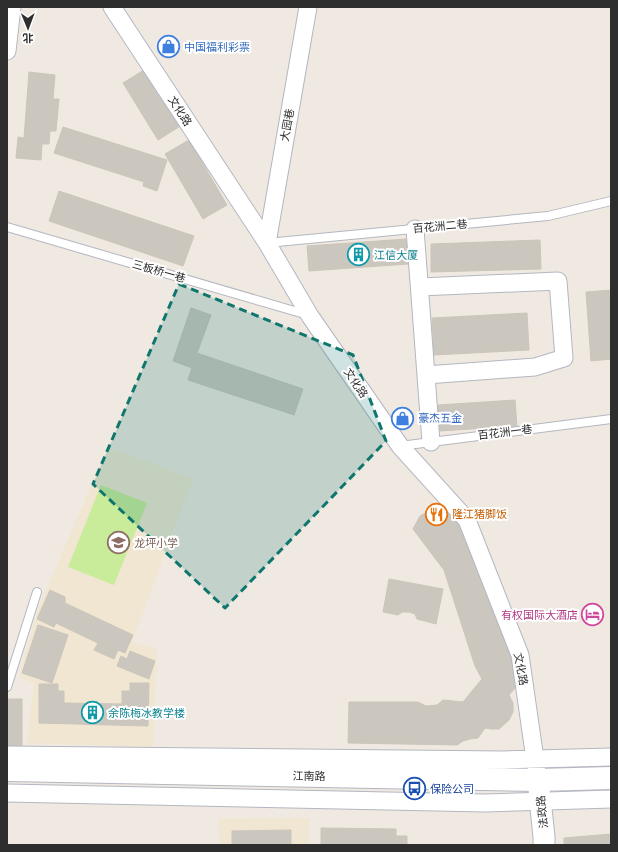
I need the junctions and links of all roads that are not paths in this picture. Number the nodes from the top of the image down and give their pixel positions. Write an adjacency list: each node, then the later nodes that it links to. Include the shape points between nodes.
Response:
1 (12, 7): 4 (street)
2 (112, 7): 8 (street, 文化路)
3 (308, 7): 8 (street, 大园巷)
4 (7, 51)
5 (611, 201): 7 (lane, 百花洲二巷, via 548,216)
6 (7, 227): 10 (lane, 三板桥一巷)
7 (415, 228): 8 (lane, 百花洲二巷); 9 (street)
8 (267, 243): 10 (street, 文化路)
9 (420, 287): 11 (street); 11 (street, via 558,281 564,358 535,367)
10 (310, 316): 14 (street, 文化路)
11 (426, 375): 13 (street)
12 (611, 419): 13 (lane, 百花洲一巷)
13 (431, 442): 14 (lane, 百花洲一巷)
14 (400, 446): 19 (street, 文化路, via 467,520 520,655)
15 (37, 592): 16 (lane)
16 (7, 687)
17 (7, 754): 19 (street, via 487,760)
18 (611, 757): 19 (street)
19 (537, 769): 20 (main road, 江南路); 21 (main road, 江南路); 24 (street, 法政路)
20 (7, 770)
21 (611, 778)
22 (7, 793): 24 (street, via 477,803)
23 (611, 799): 24 (street)
24 (540, 801): 25 (street, 法政路)
25 (544, 845)

